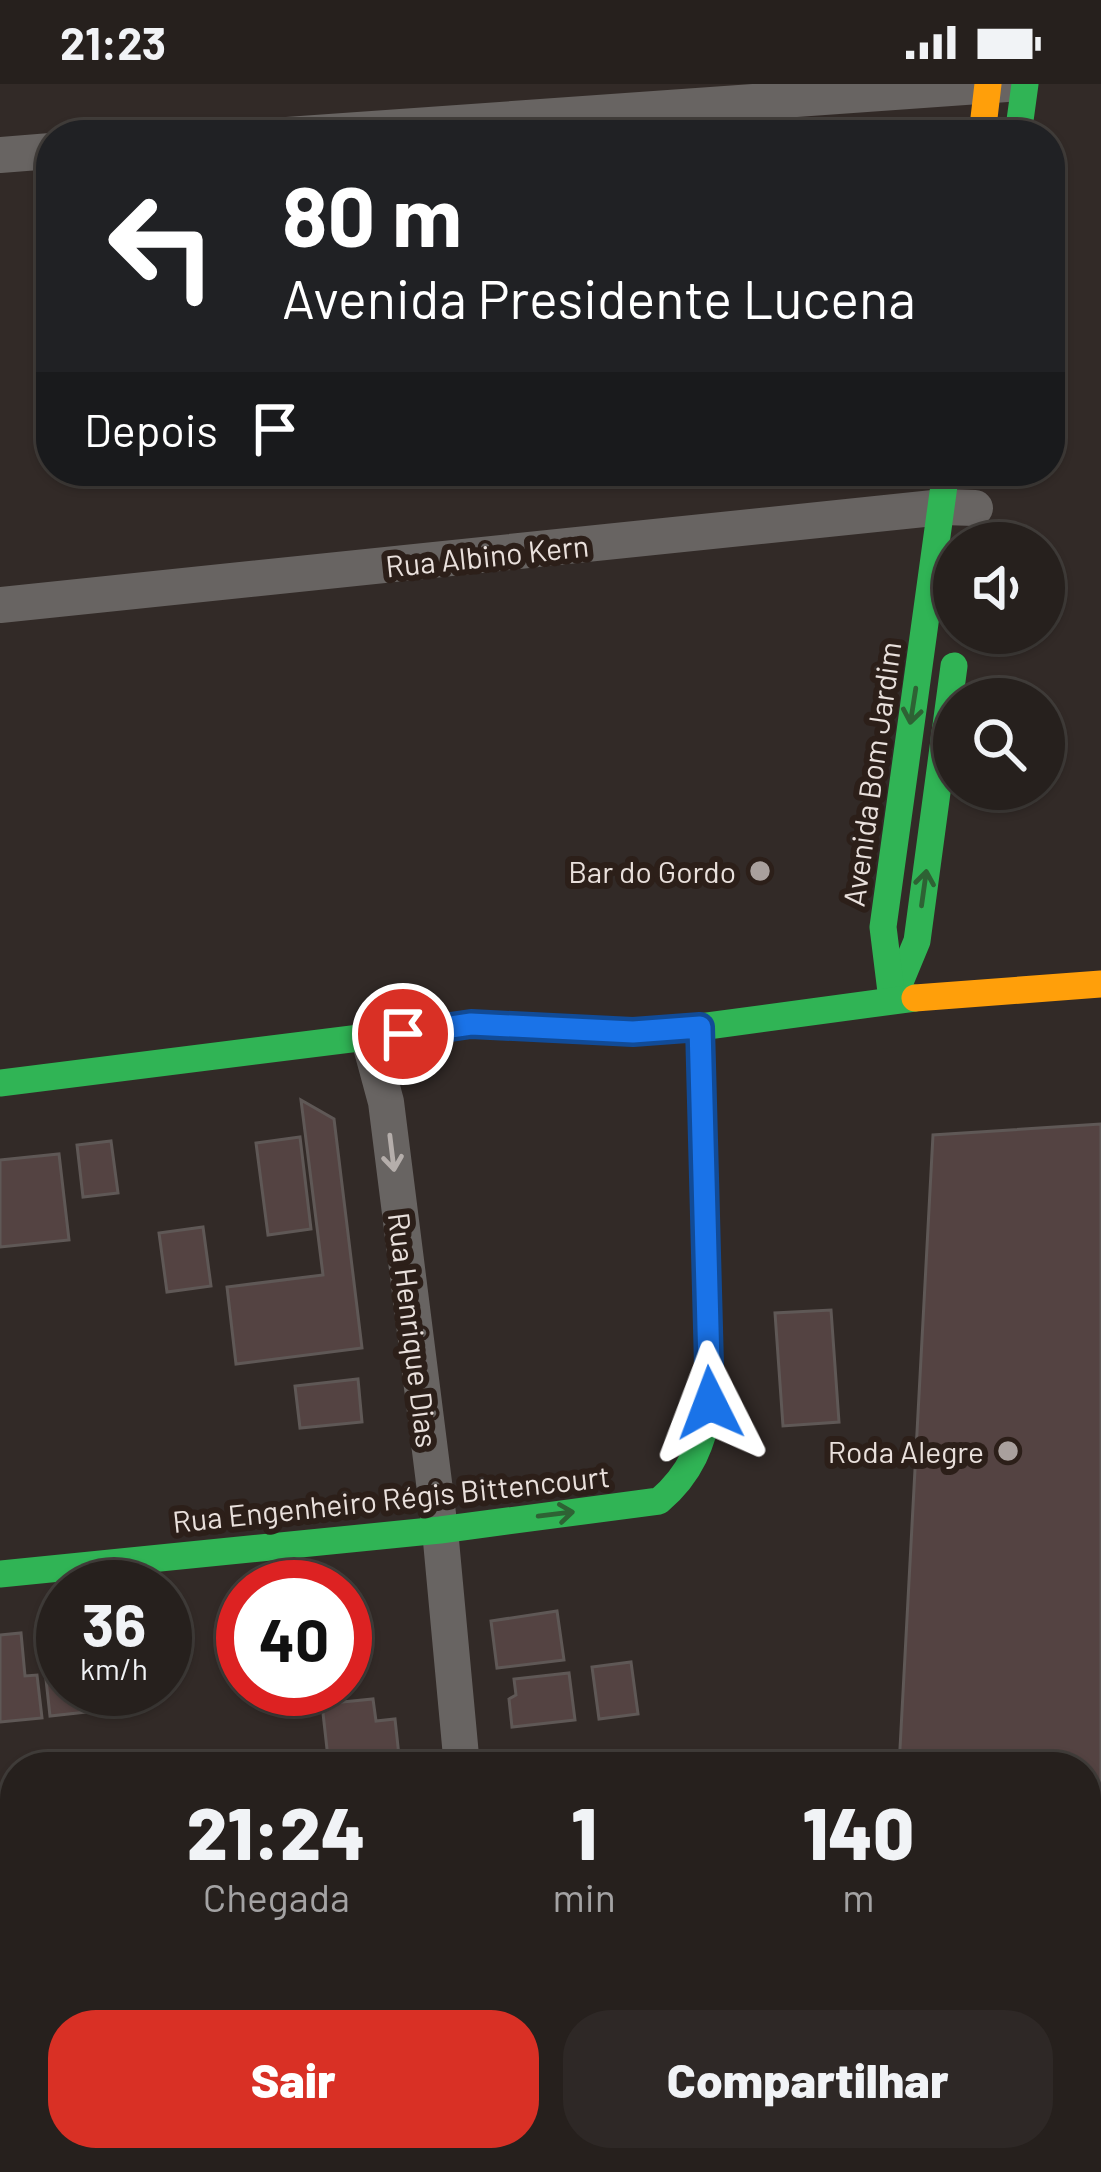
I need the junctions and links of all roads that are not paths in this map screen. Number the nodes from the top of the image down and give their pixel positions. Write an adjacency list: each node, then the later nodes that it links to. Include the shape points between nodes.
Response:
1 (1025, 84): 5 (main road)
2 (994, 85): 3 (street); 4 (main road)
3 (499, 120)
4 (986, 120)
5 (1020, 120)
6 (36, 152): 7 (street)
7 (0, 154)
8 (962, 504): 9 (street, Rua Albino Kern); 10 (main road, Avenida Bom Jardim, one-way to 10)
9 (0, 605)
10 (905, 759): 11 (main road); 14 (main road, Avenida Bom Jardim, via 883,927)
11 (933, 761)
12 (934, 810): 14 (main road, one-way to 12, via 917,941)
13 (1101, 984): 14 (main road)
14 (892, 1000): 15 (main road)
15 (700, 1027): 16 (main road, via 471,1024); 18 (main road, Rua Engenheiro Régis Bittencourt, one-way to 15, via 659,1501 697,1458 710,1403)
16 (368, 1039): 17 (main road); 18 (street, Rua Henrique Dias, one-way to 18, via 386,1102)
17 (0, 1084)
18 (440, 1529): 19 (main road, Rua Engenheiro Régis Bittencourt); 20 (street, Rua Henrique Dias)
19 (0, 1574)
20 (461, 1752)

